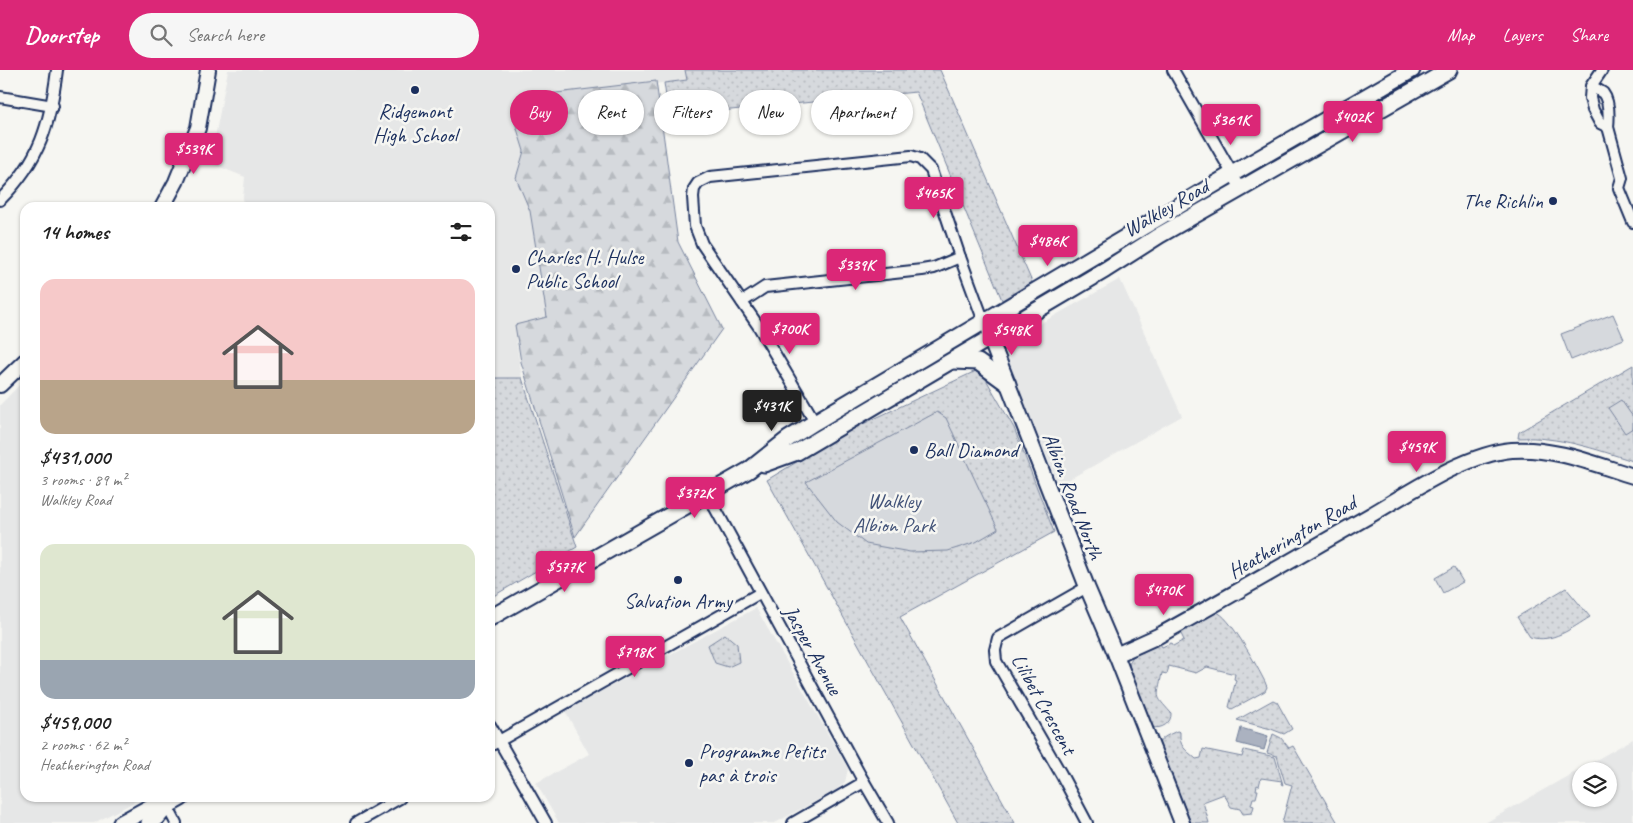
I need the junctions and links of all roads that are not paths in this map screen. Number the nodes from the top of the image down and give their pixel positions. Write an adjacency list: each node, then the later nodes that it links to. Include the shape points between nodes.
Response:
1 (57, 70): 9 (street)
2 (208, 70): 14 (street, via 198,128)
3 (1173, 70): 11 (street)
4 (1412, 70): 11 (main road, Walkley Road)
5 (1449, 70): 12 (main road, Walkley Road)
6 (1602, 70): 7 (street)
7 (1592, 86): 10 (street, via 1603,94 1609,112); 10 (street, via 1593,110 1600,123)
8 (0, 97): 9 (street)
9 (53, 106): 13 (street, via 29,166)
10 (1608, 127): 15 (street, via 1622,178 1619,188)
11 (1232, 174): 12 (street); 18 (main road, Walkley Road)
12 (1241, 189): 19 (main road, Walkley Road)
13 (0, 200)
14 (165, 202)
15 (1633, 222)
16 (960, 257): 17 (street, via 922,270 765,287); 17 (street, Albion Road North, via 931,170 920,159 911,156 710,177 694,189 696,226 702,244); 18 (street, Albion Road North)
17 (742, 302): 24 (street, via 760,326)
18 (984, 323): 19 (street, Albion Road North); 24 (main road, Walkley Road)
19 (990, 338): 20 (main road, Walkley Road); 22 (street, Albion Road North)
20 (952, 361): 22 (main road, via 978,362); 25 (main road, Walkley Road, via 797,452)
21 (20, 366): 23 (street)
22 (1008, 384): 28 (street, Albion Road North)
23 (0, 385)
24 (815, 422): 25 (main road, Walkley Road)
25 (749, 470): 27 (main road, Walkley Road)
26 (1633, 476): 31 (street, Heatherington Road, via 1566,455 1542,451 1510,450 1474,459 1158,636)
27 (708, 495): 29 (street, Jasper Avenue); 30 (main road, Walkley Road)
28 (1087, 588): 31 (street, Albion Road North); 45 (street, Lilibet Crescent, via 998,638 995,650 996,661)
29 (760, 593): 32 (street); 34 (street, Jasper Avenue)
30 (495, 615)
31 (1116, 655): 46 (street, Albion Road North)
32 (495, 743)
33 (495, 746): 42 (street)
34 (864, 782): 43 (street); 44 (street, Jasper Avenue)
35 (174, 802): 37 (main road)
36 (393, 802): 41 (street)
37 (167, 806): 38 (main road, via 150,807); 39 (main road); 40 (street)
38 (121, 823)
39 (149, 823)
40 (176, 823)
41 (356, 823)
42 (546, 823)
43 (793, 823)
44 (888, 823)
45 (1087, 823)
46 (1182, 823)

